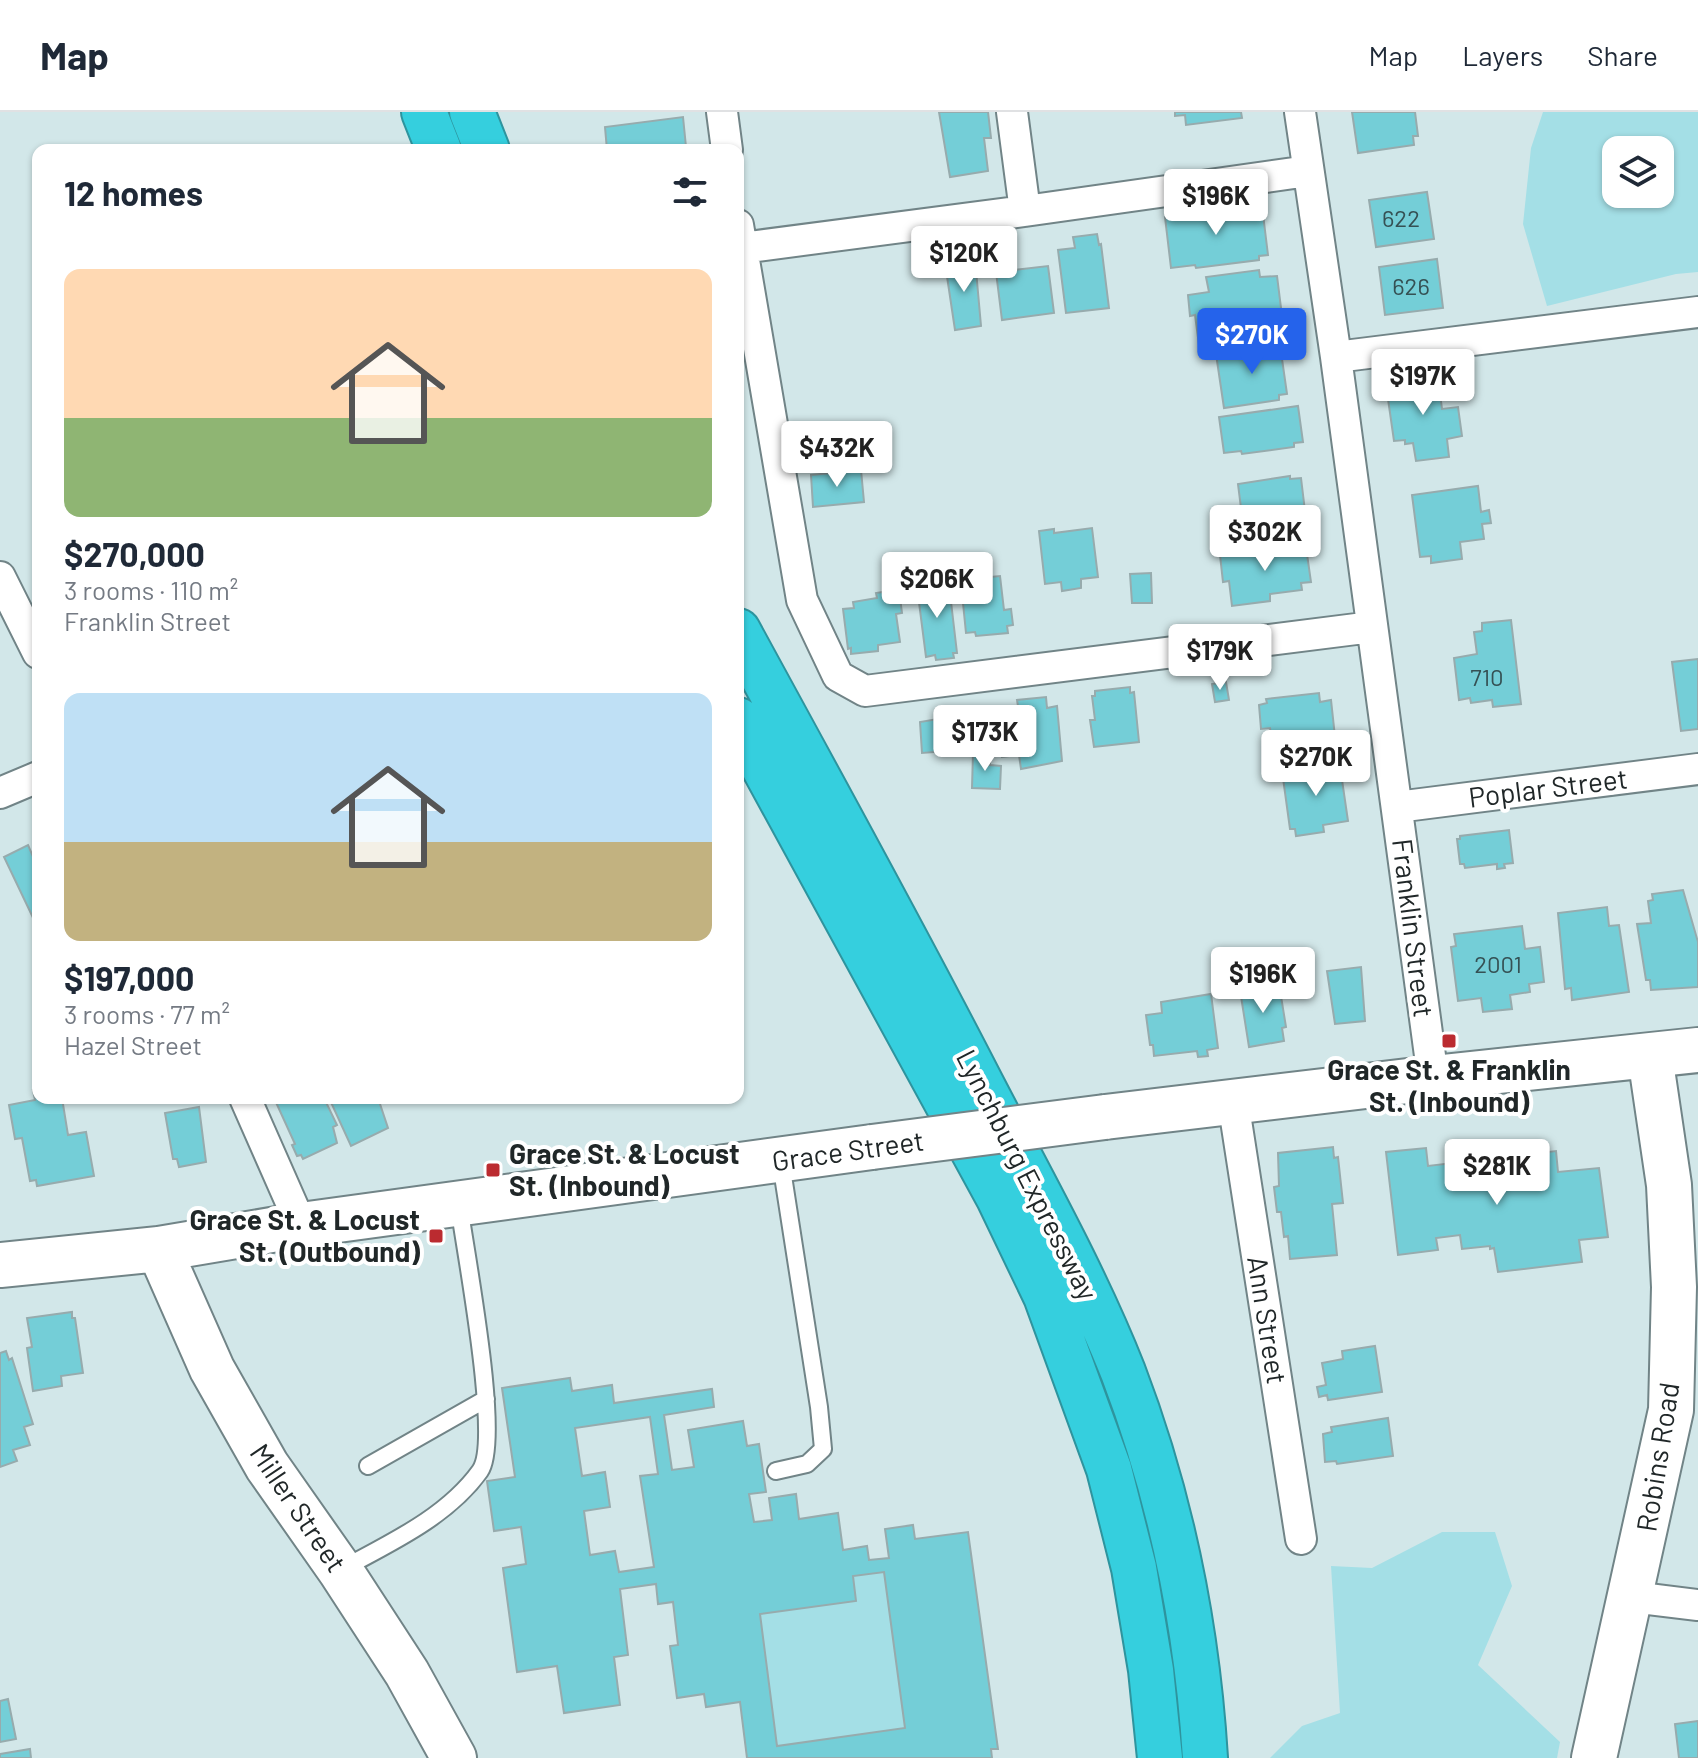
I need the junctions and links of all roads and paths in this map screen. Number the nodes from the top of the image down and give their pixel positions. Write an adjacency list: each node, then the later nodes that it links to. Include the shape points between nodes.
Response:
1 (424, 112): 6 (highway)
2 (472, 112): 7 (highway)
3 (722, 112): 8 (street)
4 (1012, 112): 10 (street)
5 (1300, 112): 9 (street, Franklin Street)
6 (437, 144)
7 (485, 144)
8 (726, 144)
9 (1308, 171): 10 (street); 14 (street, Franklin Street)
10 (1025, 211): 11 (street)
11 (744, 237)
12 (744, 266): 16 (street, via 802,600 838,676 865,691)
13 (1698, 312): 14 (street)
14 (1336, 357): 16 (street, Franklin Street)
15 (0, 577): 17 (street)
16 (1372, 627): 23 (street, Franklin Street)
17 (32, 641)
18 (744, 642): 43 (highway, Lynchburg Expressway, via 905,937 1077,1269 1123,1372 1182,1578)
19 (744, 731): 42 (highway, Lynchburg Expressway, via 999,1198 1046,1296 1109,1469 1134,1568)
20 (1698, 769): 23 (street, Poplar Street)
21 (32, 780): 22 (street)
22 (0, 793)
23 (1397, 807): 26 (street, Franklin Street)
24 (1698, 1050): 25 (main road, Grace Street)
25 (1650, 1056): 26 (main road, Grace Street); 39 (main road, Robins Road, via 1669,1185 1674,1287 1671,1410)
26 (1433, 1078): 27 (main road, Grace Street)
27 (1233, 1101): 29 (main road, Grace Street, bridge); 37 (street, Ann Street)
28 (248, 1104): 31 (street)
29 (781, 1159): 30 (main road, Grace Street); 36 (lane, via 823,1449 807,1464)
30 (459, 1204): 31 (main road, Grace Street); 34 (lane)
31 (301, 1225): 32 (main road, Grace Street)
32 (159, 1249): 33 (main road, Grace Street); 38 (main road, Miller Street, via 212,1369 251,1439)
33 (0, 1265)
34 (486, 1399): 35 (lane); 38 (lane, via 489,1451 482,1469 437,1513)
35 (368, 1466)
36 (776, 1471)
37 (1301, 1539)
38 (340, 1570): 41 (main road, Miller Street)
39 (1632, 1597): 40 (street); 44 (main road, Robins Road)
40 (1698, 1605)
41 (454, 1758)
42 (1160, 1758)
43 (1205, 1758)
44 (1594, 1758)

